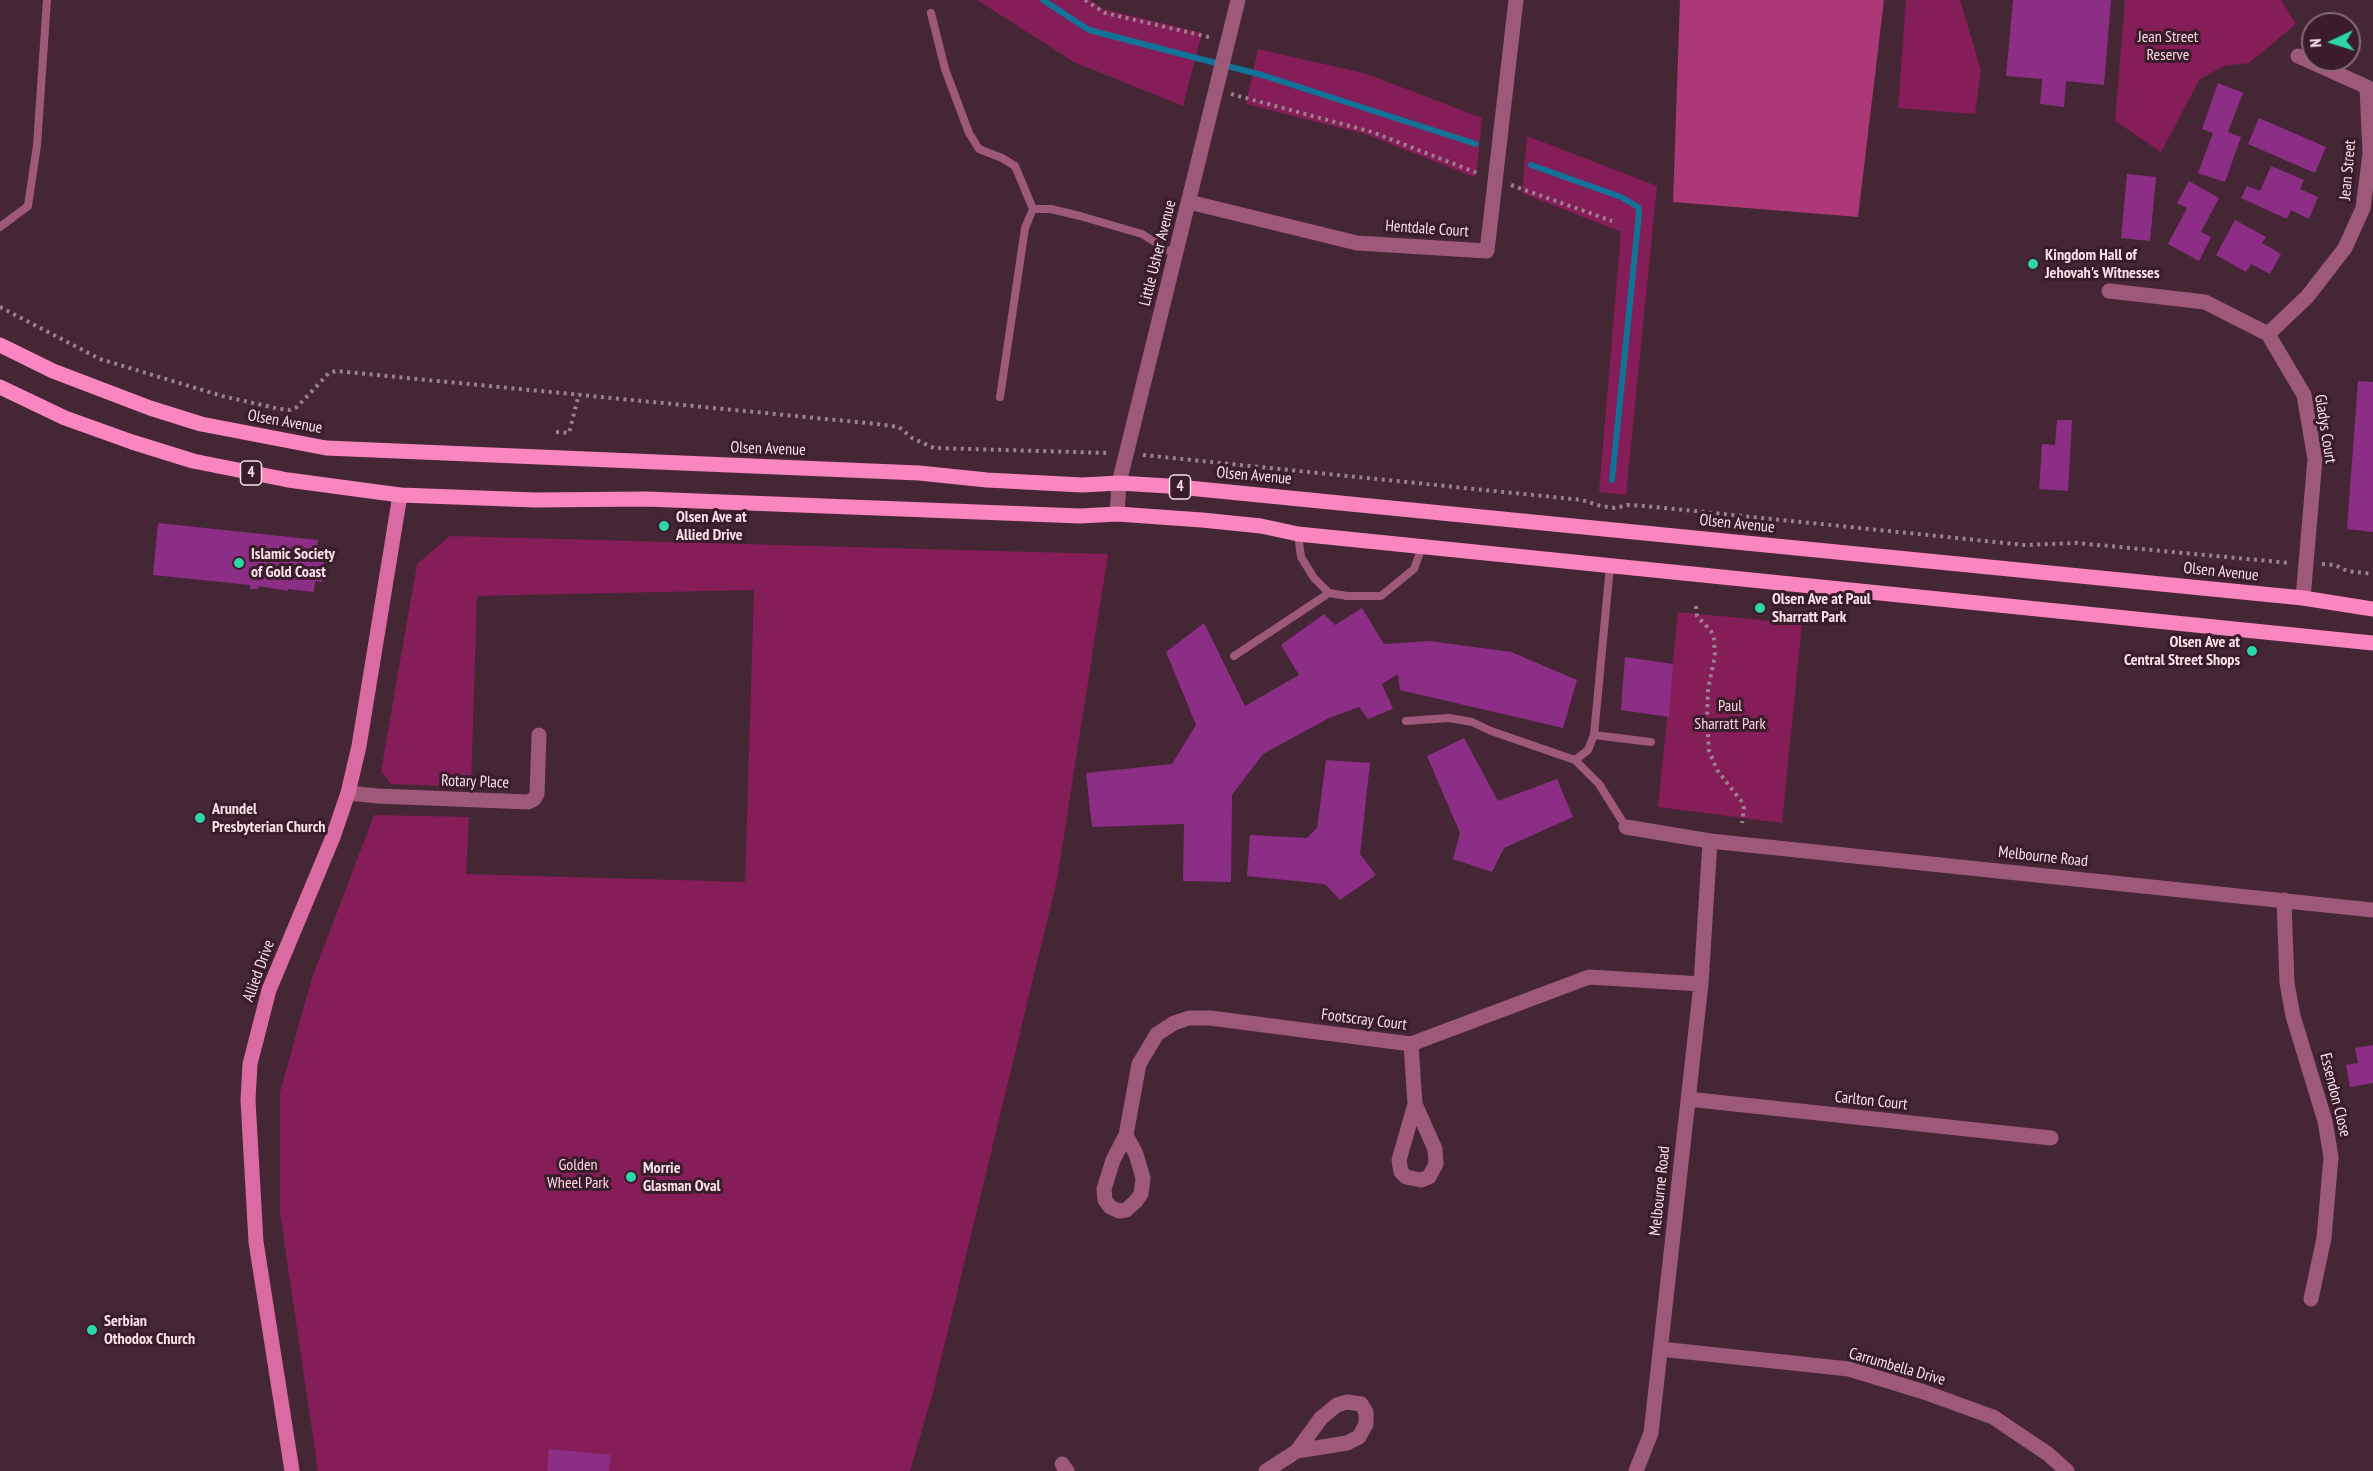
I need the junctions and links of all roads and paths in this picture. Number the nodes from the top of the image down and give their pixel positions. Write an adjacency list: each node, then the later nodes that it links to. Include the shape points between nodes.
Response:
1 (47, 0): 14 (lane, via 37,145 28,206)
2 (1085, 0): 6 (path, via 1105,13)
3 (1238, 0): 6 (street, Little Usher Avenue)
4 (1516, 0): 11 (street, Hentdale Court, via 1487,251 1357,243)
5 (931, 14): 12 (lane, via 945,69 969,133 979,149 1015,166)
6 (1228, 42): 8 (street, Little Usher Avenue)
7 (2298, 56): 18 (street, Jean Street, via 2367,87 2370,154 2362,208 2345,248 2307,297)
8 (1216, 90): 9 (path, via 1372,132); 11 (street, Little Usher Avenue)
9 (1487, 176)
10 (1509, 184): 13 (path)
11 (1189, 202): 15 (street, Little Usher Avenue)
12 (1033, 209): 15 (lane, via 1051,209 1142,234); 22 (lane, via 1025,228)
13 (1612, 222)
14 (0, 227)
15 (1176, 255): 24 (street, Little Usher Avenue)
16 (2109, 291): 18 (street, via 2205,302)
17 (0, 307): 21 (path, via 100,359 199,390 280,409 297,407 329,373 336,371)
18 (2268, 334): 30 (street, Gladys Court, via 2304,395 2315,459)
19 (0, 345): 25 (main road, Olsen Avenue / 4, via 53,371 159,411 212,426 326,448 919,473 1071,484)
20 (0, 387): 26 (main road, 4, via 65,418 193,461 288,480)
21 (579, 394): 23 (path, via 569,433); 24 (path, via 899,427 934,448)
22 (1000, 397)
23 (556, 432)
24 (1126, 453): 25 (street, Little Usher Avenue); 30 (path, via 1582,500 1615,508 1645,506 2025,544 2077,543)
25 (1119, 483): 27 (street, Little Usher Avenue); 34 (main road, Olsen Avenue / 4)
26 (400, 495): 27 (main road, 4); 44 (street, Allied Drive)
27 (1117, 514): 28 (main road, 4, via 1261,526)
28 (1298, 534): 29 (main road, 4); 33 (lane, via 1301,557)
29 (1422, 547): 31 (main road, 4); 33 (lane, via 1414,569 1381,596)
30 (2306, 564): 32 (path, via 2335,565 2347,571); 34 (street, Gladys Court)
31 (1610, 566): 37 (main road, 4); 41 (lane)
32 (2373, 574)
33 (1329, 593): 38 (lane)
34 (2303, 598): 36 (main road, Olsen Avenue / 4)
35 (1696, 606): 45 (path, via 1697,616 1714,639 1715,656 1708,689 1709,751 1717,770 1742,802)
36 (2373, 609)
37 (2373, 643)
38 (1234, 656)
39 (1406, 721): 43 (lane, via 1449,718 1472,722)
40 (539, 735): 44 (street, Rotary Place, via 537,794 528,802)
41 (1594, 735): 42 (lane); 43 (lane, via 1588,750)
42 (1652, 742)
43 (1575, 759): 46 (lane, via 1599,784)
44 (348, 793): 59 (street, Allied Drive, via 269,990 250,1064 248,1100 256,1242)
45 (1742, 823)
46 (1626, 827): 47 (street, Melbourne Road)
47 (1710, 841): 48 (street, Melbourne Road); 50 (street, Melbourne Road)
48 (2284, 900): 49 (street, Melbourne Road); 56 (street, Essendon Close, via 2284,946 2293,1016 2323,1112 2331,1157 2324,1238)
49 (2373, 910)
50 (1701, 984): 51 (street, Footscray Court, via 1589,977); 52 (street, Melbourne Road)
51 (1411, 1044): 53 (street); 54 (street, Footscray Court, via 1189,1018 1157,1034 1139,1064)
52 (1688, 1099): 55 (street, Carlton Court); 57 (street, Melbourne Road)
53 (1415, 1104)
54 (1126, 1135)
55 (2051, 1138)
56 (2311, 1299)
57 (1660, 1349): 61 (street, Melbourne Road, via 1651,1434); 62 (street, Carrumbella Drive, via 1849,1369 1993,1417)
58 (1298, 1451): 60 (street)
59 (292, 1471)
60 (1266, 1471)
61 (1636, 1471)
62 (2067, 1471)

